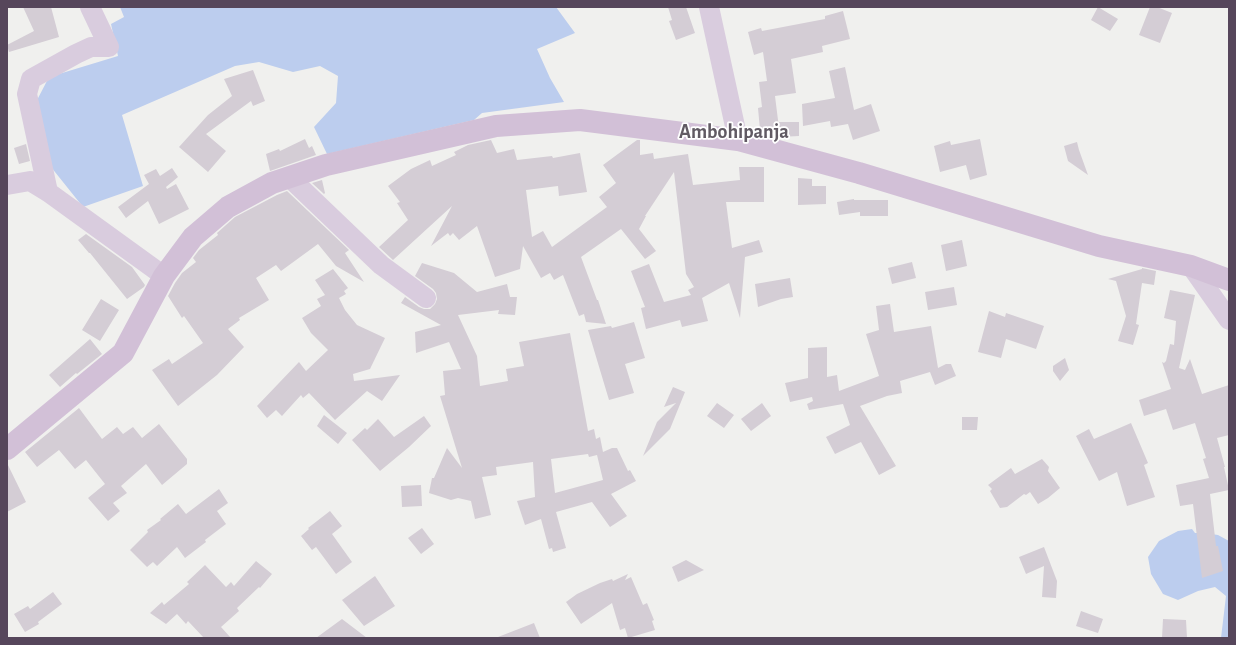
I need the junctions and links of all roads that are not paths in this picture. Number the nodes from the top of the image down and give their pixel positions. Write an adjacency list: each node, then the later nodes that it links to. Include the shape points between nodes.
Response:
1 (90, 7): 6 (street, via 109,47 91,48 76,54 31,79 27,94)
2 (709, 7): 3 (street)
3 (738, 140): 4 (street, via 580,120 496,126 326,165); 7 (street, via 859,173 1099,246)
4 (289, 177): 8 (street, via 272,183 228,207 192,237); 10 (street, via 381,265)
5 (7, 185): 6 (street, via 30,182)
6 (48, 192): 8 (street)
7 (1192, 266): 9 (street); 11 (street)
8 (164, 276): 12 (street, via 123,353)
9 (1229, 280)
10 (426, 298)
11 (1229, 320)
12 (7, 449)

